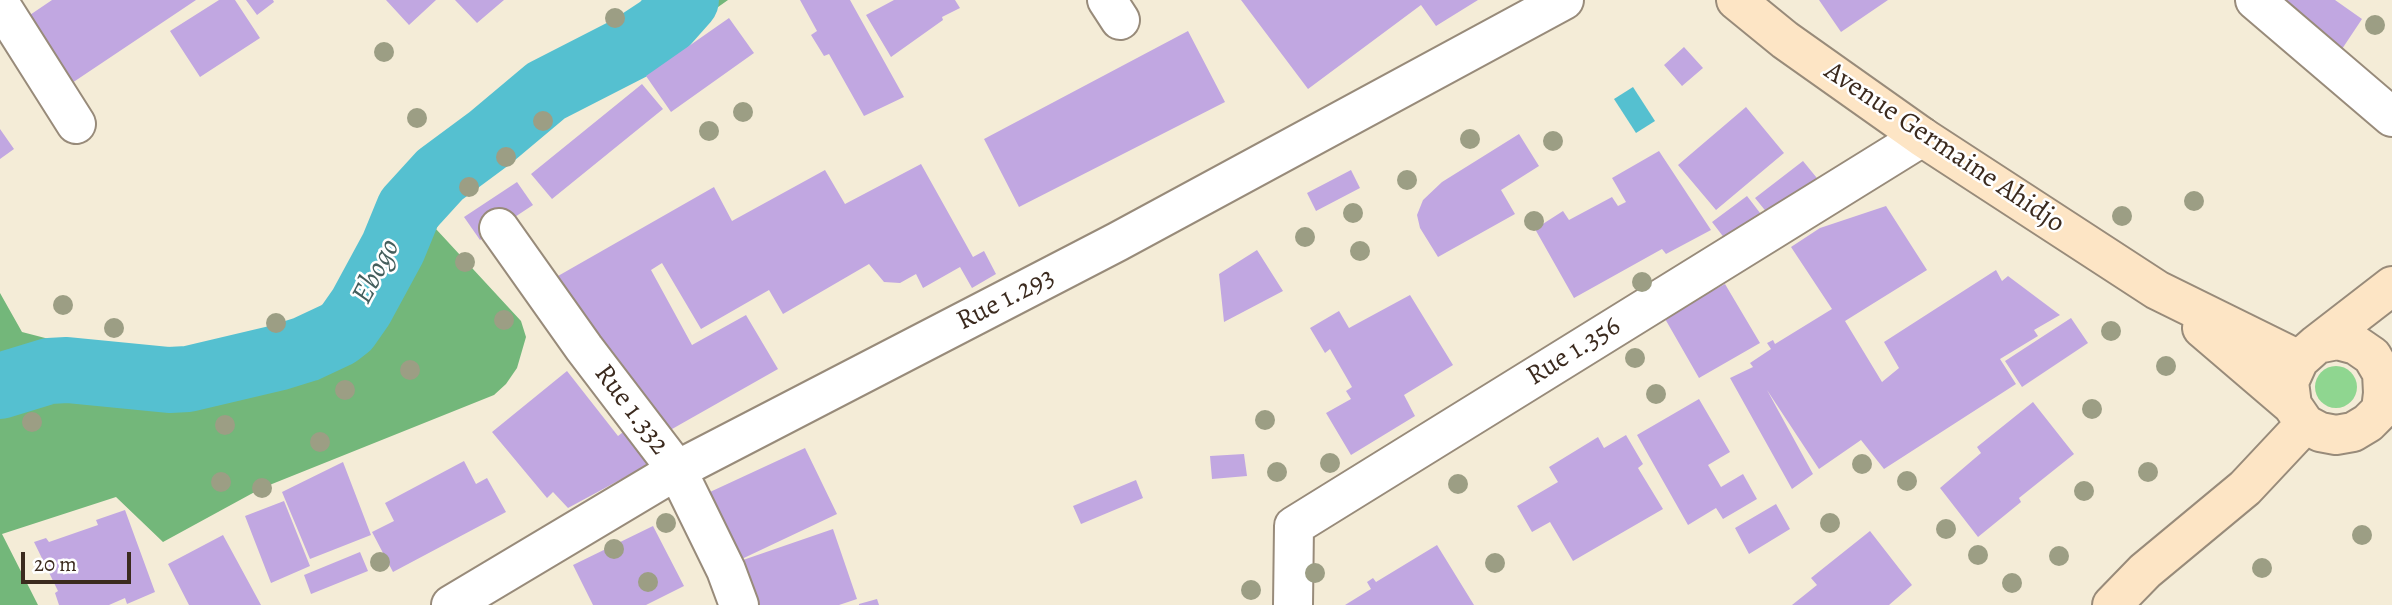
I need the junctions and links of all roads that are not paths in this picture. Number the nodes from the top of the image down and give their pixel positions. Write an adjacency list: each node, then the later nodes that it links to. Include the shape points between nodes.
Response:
1 (1564, 0): 16 (street, Rue 1.293, via 1117,242)
2 (1736, 0): 7 (main road, Avenue Germaine Ahidjo)
3 (2255, 0): 5 (street)
4 (0, 4): 6 (street)
5 (2392, 117)
6 (76, 124)
7 (1922, 137): 10 (main road, Avenue Germaine Ahidjo); 19 (street, Rue 1.356, via 1294,526)
8 (499, 228): 16 (street, Rue 1.332)
9 (2392, 286): 11 (main road)
10 (2158, 290): 11 (main road, Avenue Germaine Ahidjo); 13 (main road, Avenue Germaine Ahidjo)
11 (2308, 352): 12 (main road, via 2337,341 2356,345 2372,356); 13 (main road, via 2289,382)
12 (2387, 380): 14 (main road, via 2381,410)
13 (2299, 414): 14 (main road, via 2320,432); 20 (main road, via 2245,488 2145,571)
14 (2353, 432): 15 (main road)
15 (2392, 437)
16 (677, 470): 17 (street, Rue 1.293); 18 (street, Rue 1.332)
17 (451, 605)
18 (738, 605)
19 (1293, 605)
20 (2112, 605)

